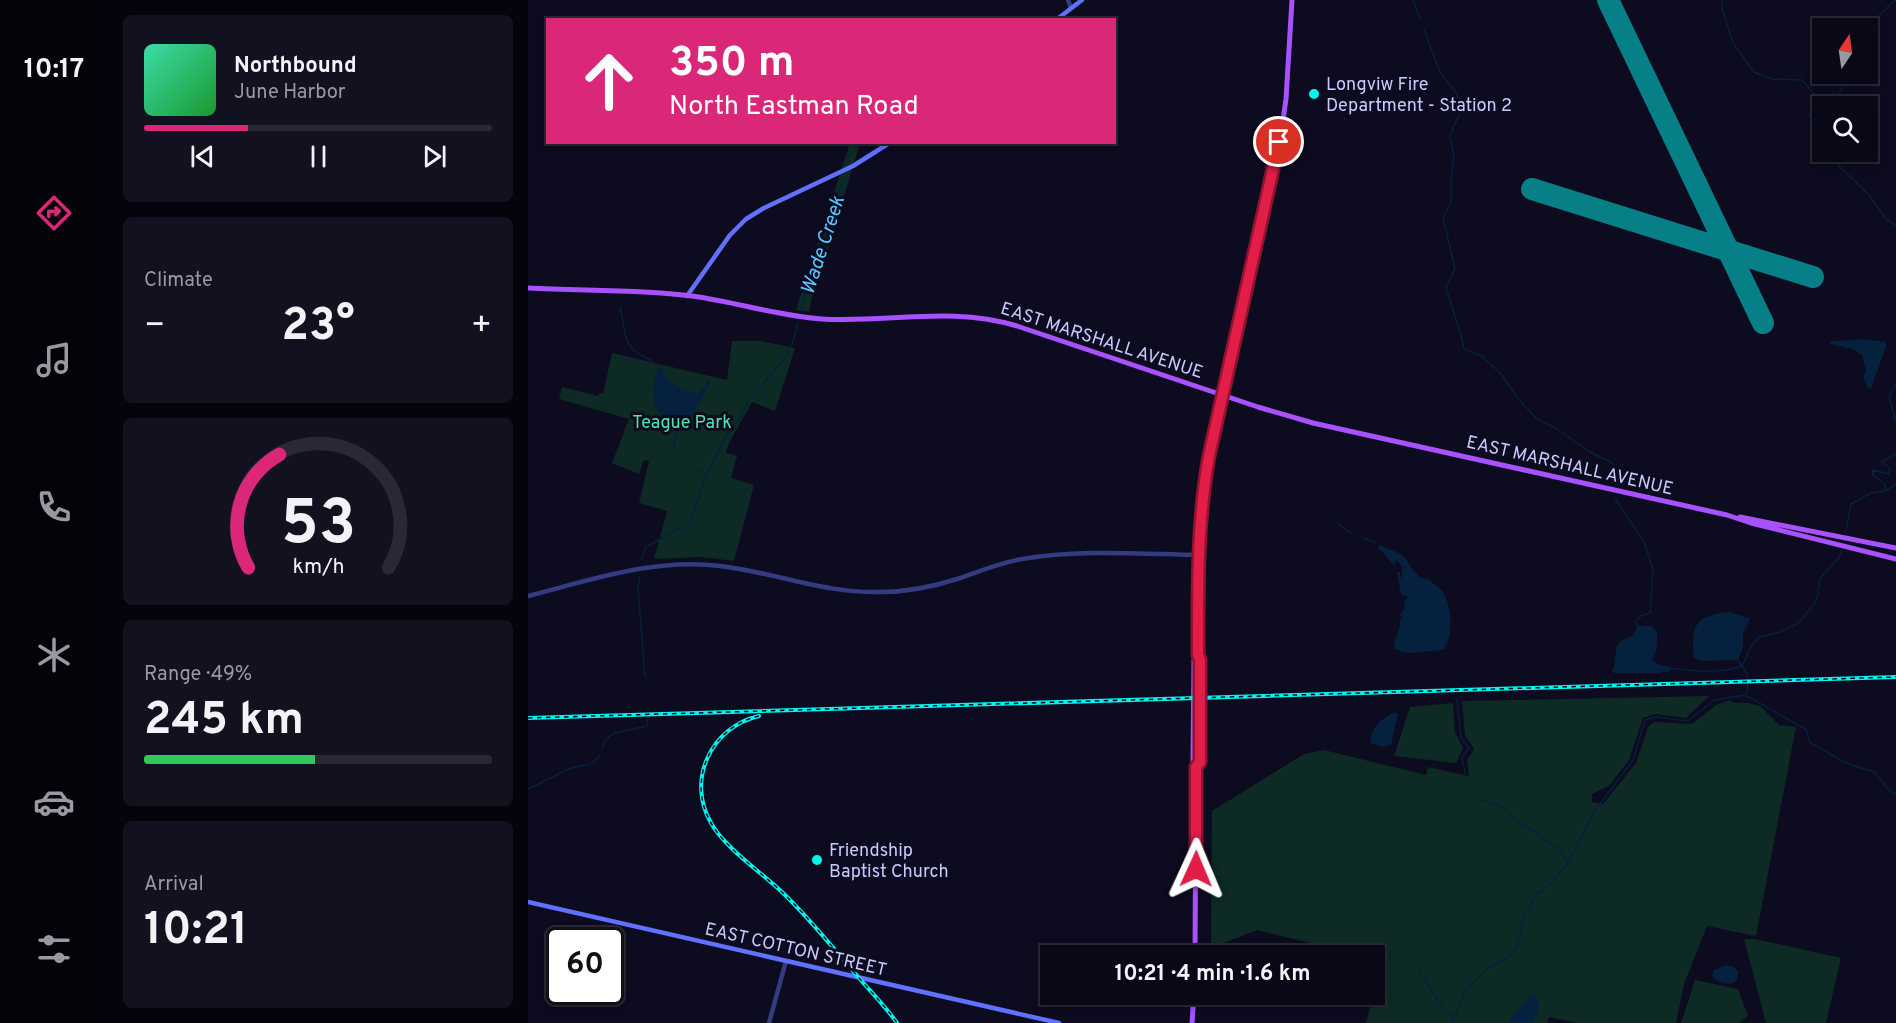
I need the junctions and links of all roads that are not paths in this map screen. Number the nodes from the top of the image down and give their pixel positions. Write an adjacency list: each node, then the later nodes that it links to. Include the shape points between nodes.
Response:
1 (1068, 0): 4 (street)
2 (1082, 0): 4 (main road)
3 (1292, 0): 9 (main road, via 1281,135)
4 (1071, 8): 5 (main road)
5 (1058, 18)
6 (888, 144): 8 (main road, via 853,166 746,219)
7 (528, 288): 8 (main road, EAST MARSHALL AVENUE)
8 (687, 296): 9 (main road, EAST MARSHALL AVENUE, via 815,318 947,315 989,319)
9 (1224, 396): 10 (main road, EAST MARSHALL AVENUE, via 1359,434); 12 (main road, via 1203,487)
10 (1726, 515): 11 (main road, EAST MARSHALL AVENUE); 13 (main road, EAST MARSHALL AVENUE)
11 (1896, 548)
12 (1198, 555): 14 (street, via 1039,556 930,586 879,592 828,588 720,566 675,565 630,571); 16 (main road, via 1193,761)
13 (1896, 559)
14 (528, 596)
15 (528, 902): 17 (main road, EAST COTTON STREET)
16 (1195, 945)
17 (786, 961): 19 (street); 20 (main road, EAST COTTON STREET)
18 (1193, 1005): 21 (main road)
19 (770, 1023)
20 (1059, 1023)
21 (1192, 1023)

